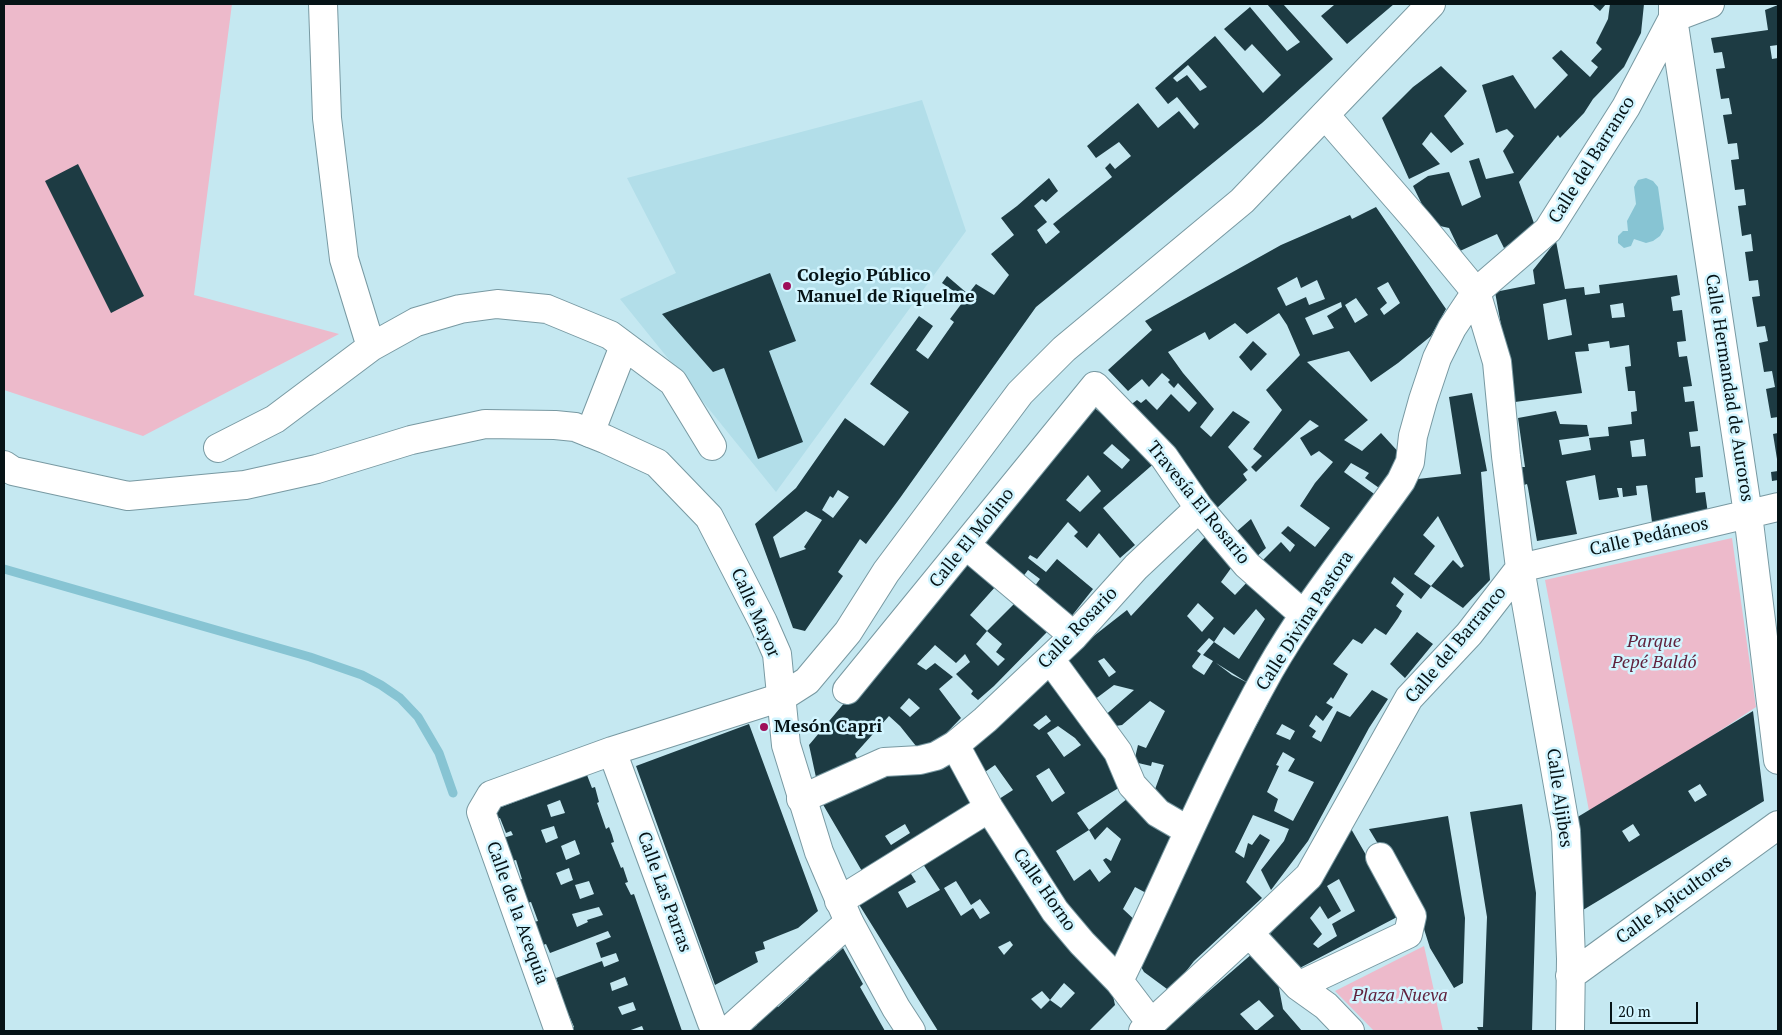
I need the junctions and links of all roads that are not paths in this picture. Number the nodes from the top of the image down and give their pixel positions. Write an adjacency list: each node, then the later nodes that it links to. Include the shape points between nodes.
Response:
1 (323, 4): 8 (street, via 327,118 344,259)
2 (1430, 4): 5 (street)
3 (1710, 4): 4 (street)
4 (1673, 11): 6 (street, Calle del Barranco, via 1626,107 1548,230); 16 (street, Calle Hermandad de Auroros)
5 (1325, 115): 6 (street); 23 (street, via 1242,201 1064,349 1020,393 886,572 848,632 807,681)
6 (1476, 292): 18 (street, via 1497,362); 19 (street, Calle Divina Pastora, via 1437,358 1413,436 1410,462 1401,481)
7 (624, 346): 8 (street, via 610,335 547,309 497,304 460,309 416,322); 10 (street); 11 (street, via 673,382)
8 (371, 347): 12 (street, via 275,419)
9 (1095, 386): 15 (street, Travesía El Rosario, via 1164,457); 17 (street, Calle El Molino)
10 (582, 430): 13 (street, Calle Mayor, via 555,425 485,424 411,440 316,469 245,485 128,496 13,471); 23 (street, Calle Mayor, via 657,463 709,517 777,654)
11 (712, 446)
12 (218, 448)
13 (4, 465)
14 (1778, 507): 16 (street, Calle Pedáneos)
15 (1199, 508): 19 (street, Travesía El Rosario, via 1247,565); 20 (street, Calle Rosario, via 1136,567)
16 (1748, 514): 18 (street, Calle Pedáneos); 26 (street, Calle Hermandad de Auroros)
17 (966, 545): 20 (street); 22 (street, Calle El Molino)
18 (1520, 568): 34 (street, Calle del Barranco, via 1469,634 1409,698 1309,876); 35 (street, Calle Aljibes, via 1566,831)
19 (1304, 615): 31 (street, Calle Divina Pastora, via 1270,670)
20 (1074, 636): 21 (street, Calle Rosario)
21 (1050, 659): 24 (street, Calle Rosario); 31 (street, via 1118,752 1132,785 1158,813)
22 (847, 690)
23 (782, 697): 25 (street); 27 (street, Calle Mayor, via 786,745)
24 (956, 745): 27 (street, Calle Rosario, via 920,760 884,762); 28 (street, Calle Horno)
25 (612, 751): 40 (street, Calle de la Acequia, via 491,795 481,812); 41 (street, Calle Las Parras, via 712,1022)
26 (1778, 760)
27 (801, 799): 33 (street, Calle Mayor)
28 (989, 808): 33 (street); 36 (street, Calle Horno, via 1055,911)
29 (462, 811): 39 (street)
30 (1778, 825): 35 (street, Calle Apicultores)
31 (1189, 831): 36 (street, Calle Divina Pastora)
32 (1380, 857): 37 (street, via 1412,916 1408,934)
33 (844, 912): 42 (street); 43 (street, Calle Mayor)
34 (1250, 933): 37 (street); 38 (street, Calle del Barranco)
35 (1570, 976): 45 (street, Calle Aljibes)
36 (1119, 981): 38 (street, Calle Horno)
37 (1298, 986): 44 (street, via 1326,1006)
38 (1147, 1027)
39 (539, 1031)
40 (559, 1031)
41 (719, 1031)
42 (728, 1031)
43 (911, 1031)
44 (1350, 1031)
45 (1570, 1031)

